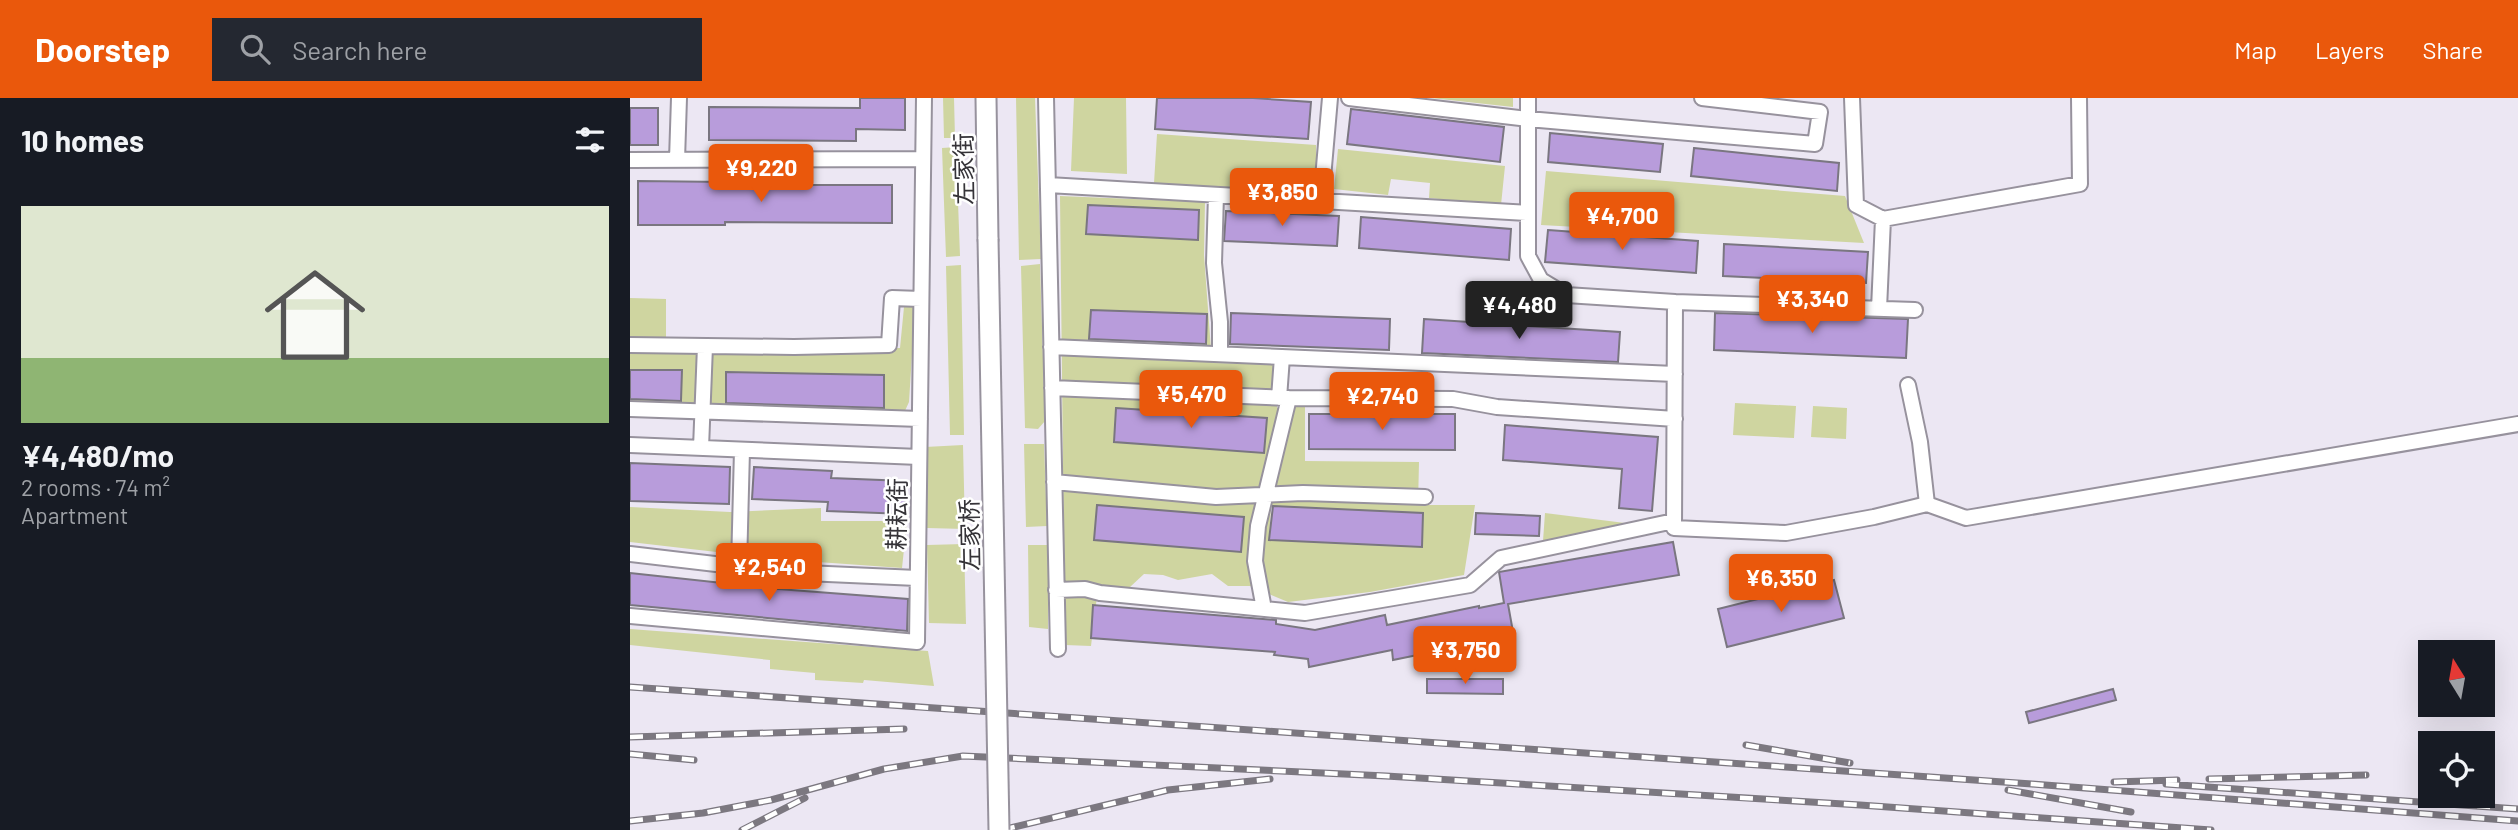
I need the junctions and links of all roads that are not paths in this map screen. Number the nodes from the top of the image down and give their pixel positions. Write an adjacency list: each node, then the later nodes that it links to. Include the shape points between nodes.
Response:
1 (679, 98): 14 (street)
2 (924, 98): 12 (street, 耕耘街)
3 (986, 98): 20 (main road, 左家街)
4 (1046, 98): 15 (street)
5 (1329, 98): 17 (street)
6 (1349, 98): 11 (street)
7 (1528, 98): 11 (street)
8 (1702, 98): 11 (street, via 1820,112 1815,144)
9 (1852, 98): 19 (street, via 1856,205)
10 (2079, 98): 19 (street, via 2080,184)
11 (1528, 118): 18 (street)
12 (923, 159): 14 (street); 21 (street, 耕耘街)
13 (630, 160): 14 (street)
14 (677, 160)
15 (1048, 185): 16 (street); 27 (street)
16 (1216, 195): 17 (street); 28 (street, via 1214,263)
17 (1321, 201): 18 (street)
18 (1528, 213): 22 (street, via 1528,256 1541,280 1566,295)
19 (1883, 219): 23 (street)
20 (988, 239): 55 (main road, 左家桥, bridge)
21 (922, 299): 26 (street, via 892,298 889,345); 36 (street, 耕耘街)
22 (1675, 302): 23 (street); 30 (street)
23 (1879, 309): 24 (street)
24 (1914, 310)
25 (630, 345): 26 (street)
26 (705, 346): 35 (street)
27 (1051, 347): 28 (street); 32 (street)
28 (1220, 354): 29 (street)
29 (1282, 357): 30 (street); 33 (street)
30 (1675, 374): 37 (street)
31 (1908, 385): 46 (street)
32 (1052, 388): 33 (street); 43 (street)
33 (1284, 398): 37 (street, via 1453,398 1497,407); 44 (street)
34 (630, 408): 35 (street)
35 (703, 411): 36 (street); 40 (street)
36 (920, 419): 42 (street, 耕耘街)
37 (1675, 419): 47 (street)
38 (2518, 424): 46 (street, via 1966,518)
39 (630, 445): 40 (street)
40 (701, 448): 41 (street)
41 (742, 450): 42 (street); 49 (street)
42 (919, 457): 50 (street, 耕耘街)
43 (1054, 482): 44 (street, via 1216,497); 51 (street)
44 (1265, 494): 45 (street); 52 (street, via 1255,561)
45 (1425, 497)
46 (1927, 504): 47 (street, via 1786,533 1674,528)
47 (1674, 522): 52 (street, via 1501,558 1470,585 1305,613)
48 (630, 554): 49 (street)
49 (738, 567): 50 (street)
50 (918, 578): 53 (street, 耕耘街, via 917,642)
51 (1056, 590): 52 (street, via 1085,589); 54 (street)
52 (1264, 609)
53 (630, 616)
54 (1058, 649)
55 (999, 830)

